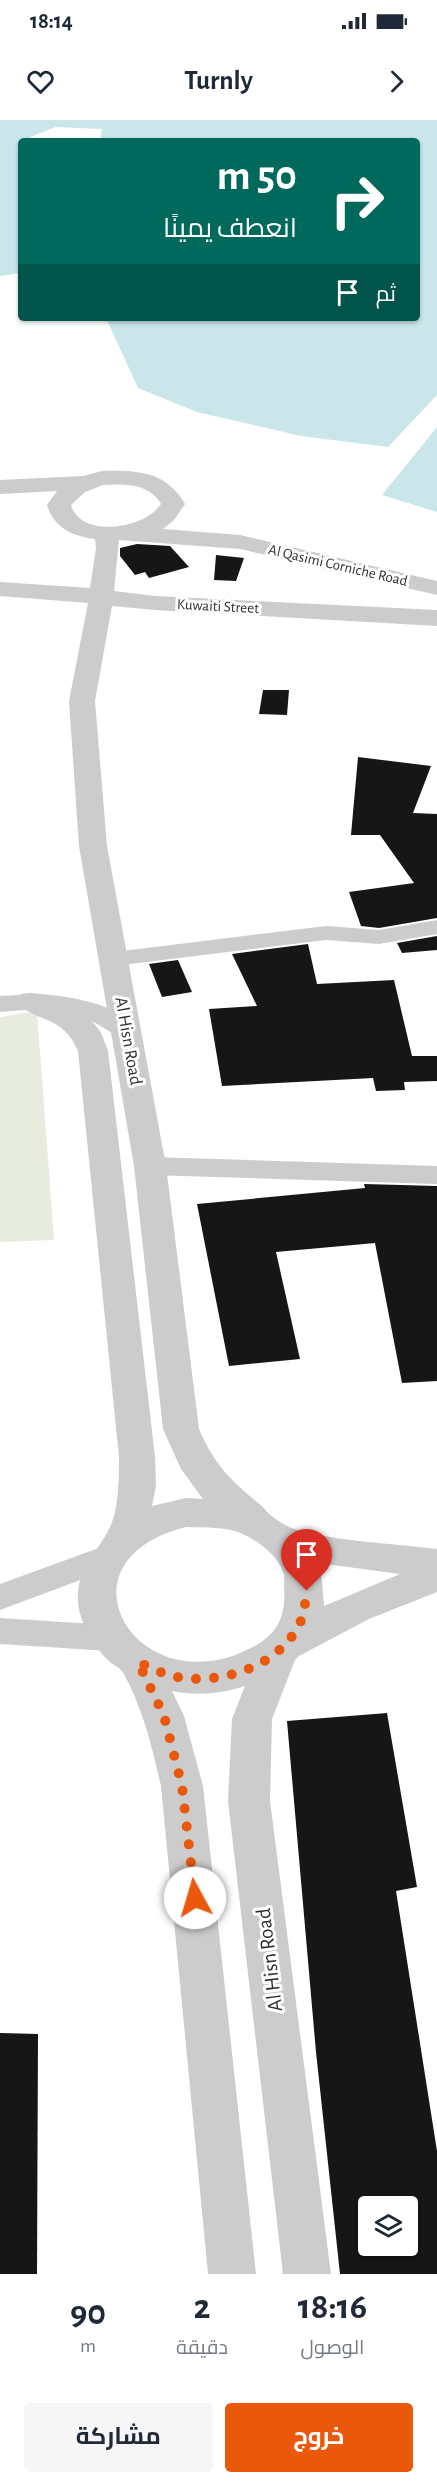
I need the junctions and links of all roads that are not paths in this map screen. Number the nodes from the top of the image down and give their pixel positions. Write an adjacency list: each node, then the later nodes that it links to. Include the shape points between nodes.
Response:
1 (83, 483): 2 (street); 4 (street, Al Qasimi Corniche Road, via 102,478 142,480); 5 (street, via 66,492 62,499 59,505)
2 (0, 487)
3 (0, 495): 5 (street)
4 (170, 495): 6 (street, via 174,504 160,523); 7 (street, Al Qasimi Corniche Road, via 214,530)
5 (64, 518): 6 (street, Al Qasimi Corniche Road, via 88,530)
6 (115, 533): 7 (street, Al Qasimi Corniche Road); 10 (street, Al Hisn Road, via 108,548)
7 (240, 542): 8 (street, Al Qasimi Corniche Road)
8 (437, 588)
9 (0, 589): 10 (street, Kuwaiti Street)
10 (101, 597): 11 (street, Kuwaiti Street); 13 (street, Al Hisn Road, via 82,701 93,846)
11 (437, 618)
12 (437, 927): 13 (street, via 379,937 326,933)
13 (114, 958): 15 (street, Al Hisn Road)
14 (16, 1003): 15 (street, via 82,1006); 19 (street, Al Hisn Road, via 68,1017 85,1032 93,1051 138,1486)
15 (127, 1031): 16 (street, Al Hisn Road)
16 (150, 1166): 17 (street); 18 (street, Al Hisn Road, via 181,1429 194,1459 214,1487)
17 (437, 1175)
18 (269, 1532): 19 (street, via 224,1512 189,1511 156,1519); 20 (street, via 334,1551); 24 (street, via 300,1564 307,1591 302,1618)
19 (117, 1546): 22 (street); 25 (street, via 96,1584 98,1612)
20 (437, 1564)
21 (437, 1576): 24 (street, via 355,1608)
22 (0, 1597)
23 (0, 1631): 25 (street)
24 (283, 1647): 25 (street, via 249,1670 212,1679 173,1676); 27 (street, Al Hisn Road, via 252,1719 249,1802)
25 (124, 1650): 26 (street, via 164,1716 182,1786)
26 (232, 2274)
27 (307, 2274)

